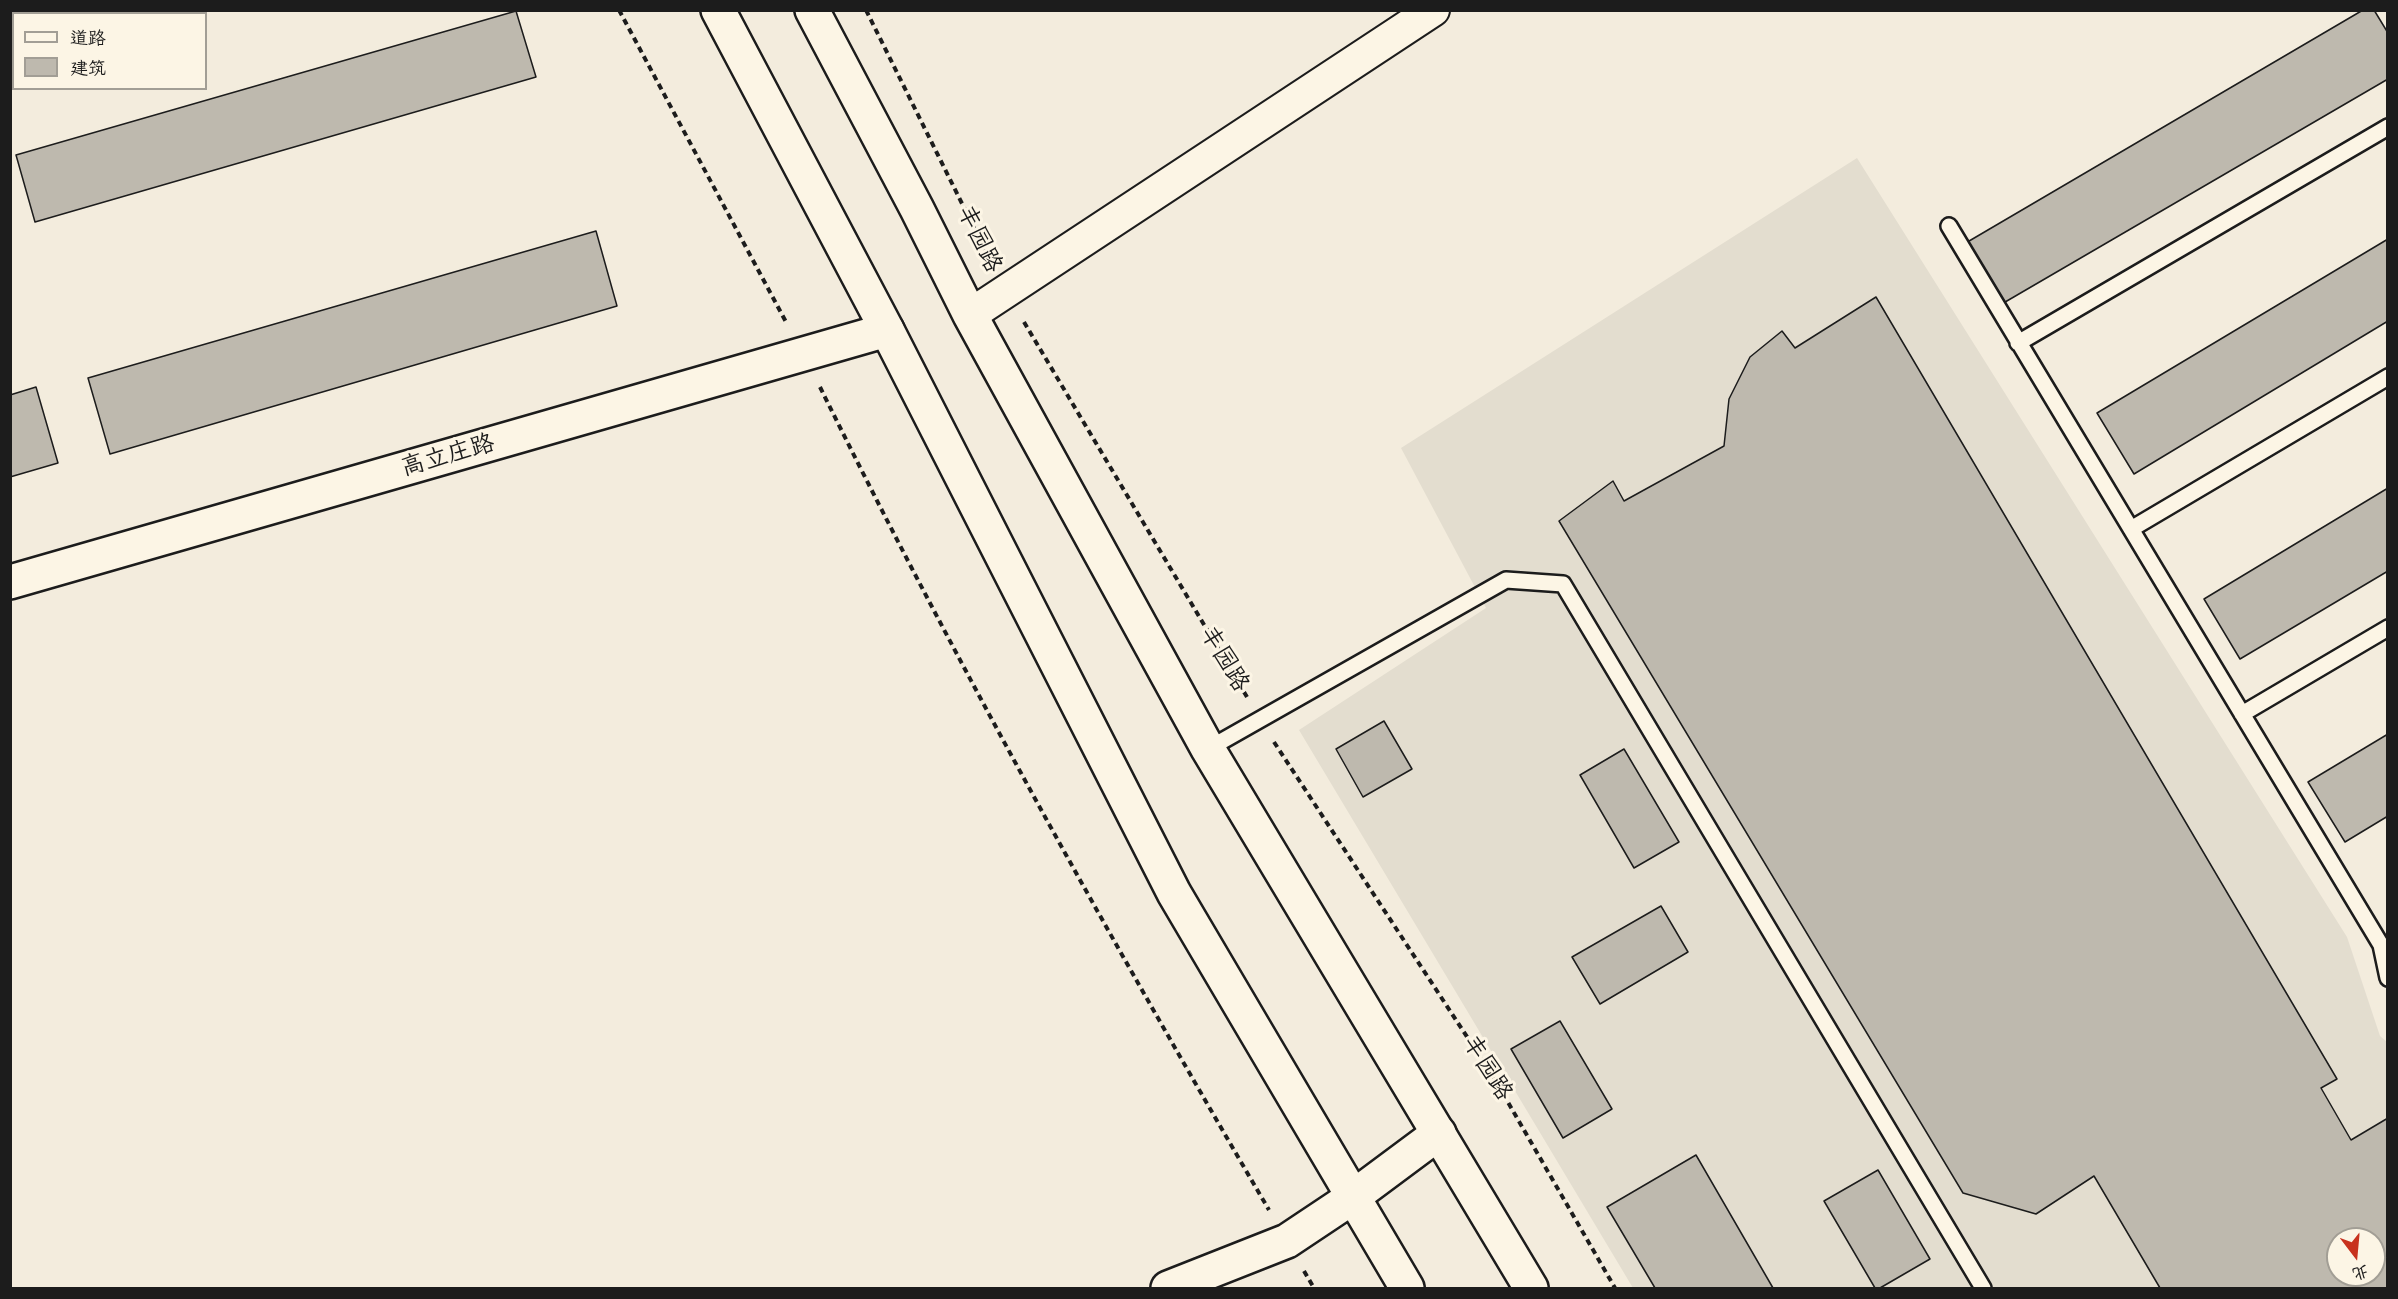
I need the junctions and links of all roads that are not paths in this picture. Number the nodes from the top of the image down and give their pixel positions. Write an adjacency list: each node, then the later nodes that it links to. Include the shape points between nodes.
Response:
1 (718, 10): 7 (main road)
2 (812, 10): 6 (main road, 丰园路)
3 (1432, 10): 6 (street)
4 (2388, 127): 8 (lane)
5 (1949, 226): 8 (lane)
6 (970, 315): 14 (main road, 丰园路)
7 (887, 330): 11 (main road, 高立庄路); 18 (main road, via 1174,893)
8 (2018, 343): 10 (lane)
9 (2388, 377): 10 (lane)
10 (2131, 529): 13 (lane)
11 (10, 582)
12 (2388, 628): 13 (lane)
13 (2242, 714): 15 (lane)
14 (1208, 749): 17 (main road, 丰园路); 22 (lane, via 1506,580 1563,584)
15 (2384, 943): 16 (lane)
16 (2388, 978)
17 (1439, 1133): 18 (main road); 21 (main road, 丰园路)
18 (1353, 1197): 19 (main road, via 1287,1241); 20 (main road)
19 (1168, 1288)
20 (1407, 1288)
21 (1532, 1288)
22 (1983, 1288)

